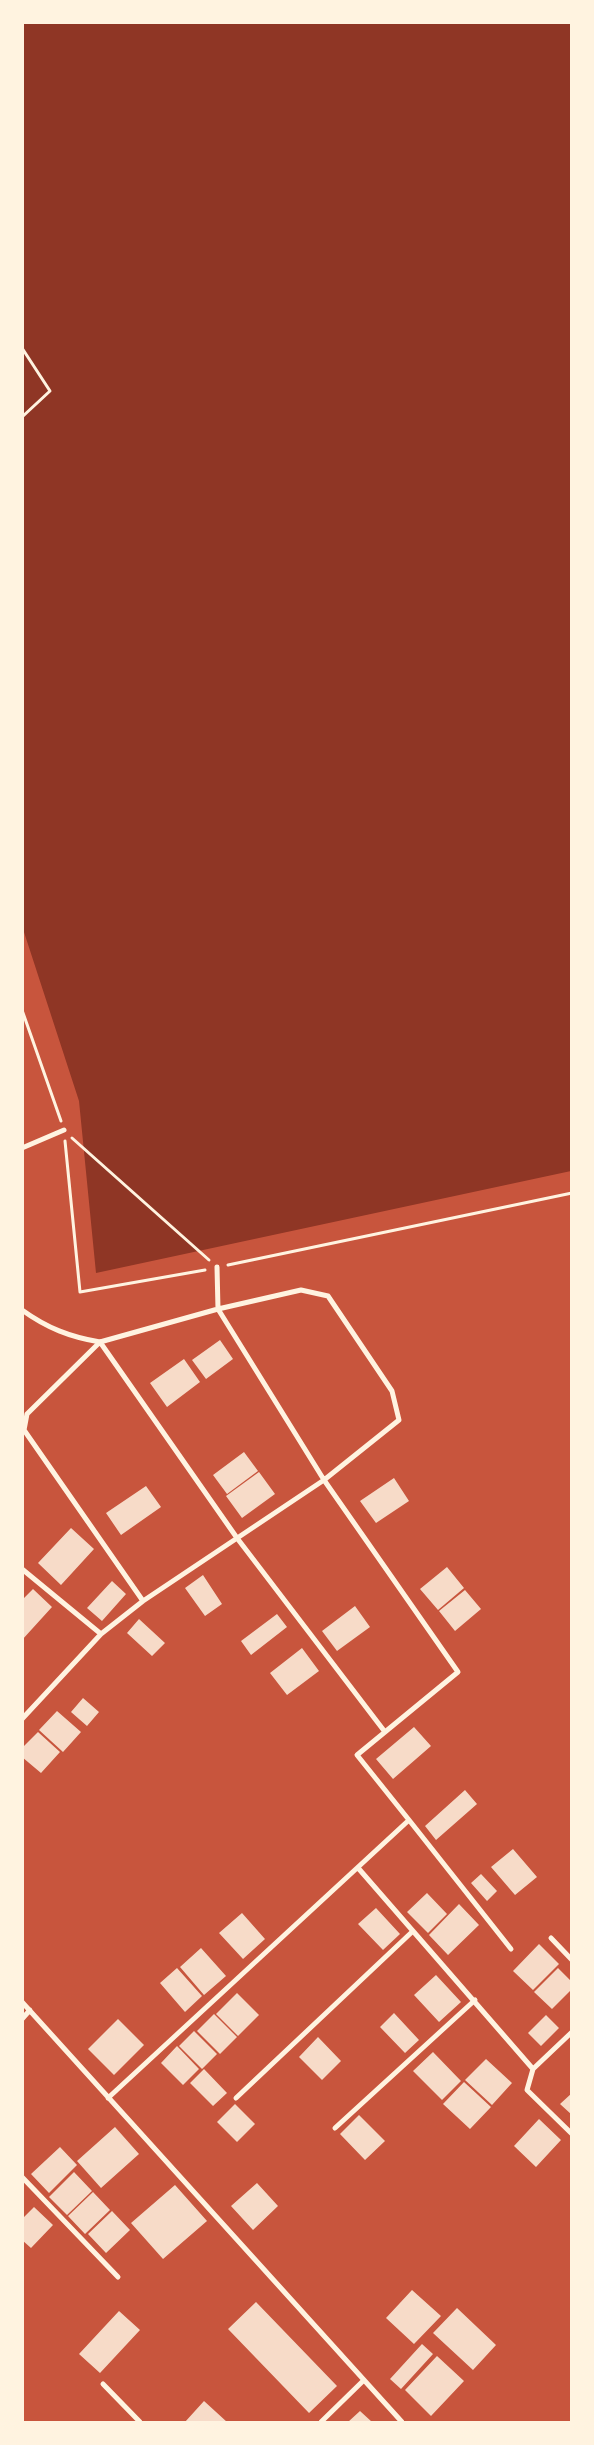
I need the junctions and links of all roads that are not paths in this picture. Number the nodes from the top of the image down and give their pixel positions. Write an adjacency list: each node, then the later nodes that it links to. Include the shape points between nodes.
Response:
1 (64, 1130): 2 (street)
2 (22, 1148)
3 (218, 1267): 4 (street)
4 (218, 1308): 6 (street); 7 (street); 7 (street, via 301,1290 328,1296 392,1391 400,1420)
5 (22, 1310): 6 (street, via 42,1324 74,1338)
6 (100, 1342): 8 (street); 10 (street, via 27,1414 24,1430)
7 (324, 1480): 8 (street); 13 (street, via 458,1672)
8 (237, 1538): 10 (street); 13 (street)
9 (22, 1569): 11 (street)
10 (143, 1601): 11 (street)
11 (101, 1634): 12 (street)
12 (23, 1717)
13 (385, 1732): 14 (street, via 357,1756)
14 (409, 1820): 15 (street); 18 (street)
15 (359, 1869): 16 (street); 26 (street)
16 (413, 1931): 20 (street); 27 (street)
17 (551, 1938): 19 (street)
18 (511, 1949)
19 (572, 1960)
20 (475, 2000): 25 (street); 28 (street)
21 (22, 2002): 22 (street)
22 (30, 2010): 23 (street); 26 (street)
23 (22, 2018)
24 (572, 2032): 25 (street)
25 (533, 2069): 29 (street, via 527,2090)
26 (108, 2098): 32 (street)
27 (236, 2098)
28 (335, 2128)
29 (572, 2134)
30 (22, 2177): 31 (street)
31 (118, 2277)
32 (364, 2380): 35 (street); 36 (street)
33 (103, 2384): 34 (street)
34 (140, 2422)
35 (321, 2422)
36 (402, 2422)

